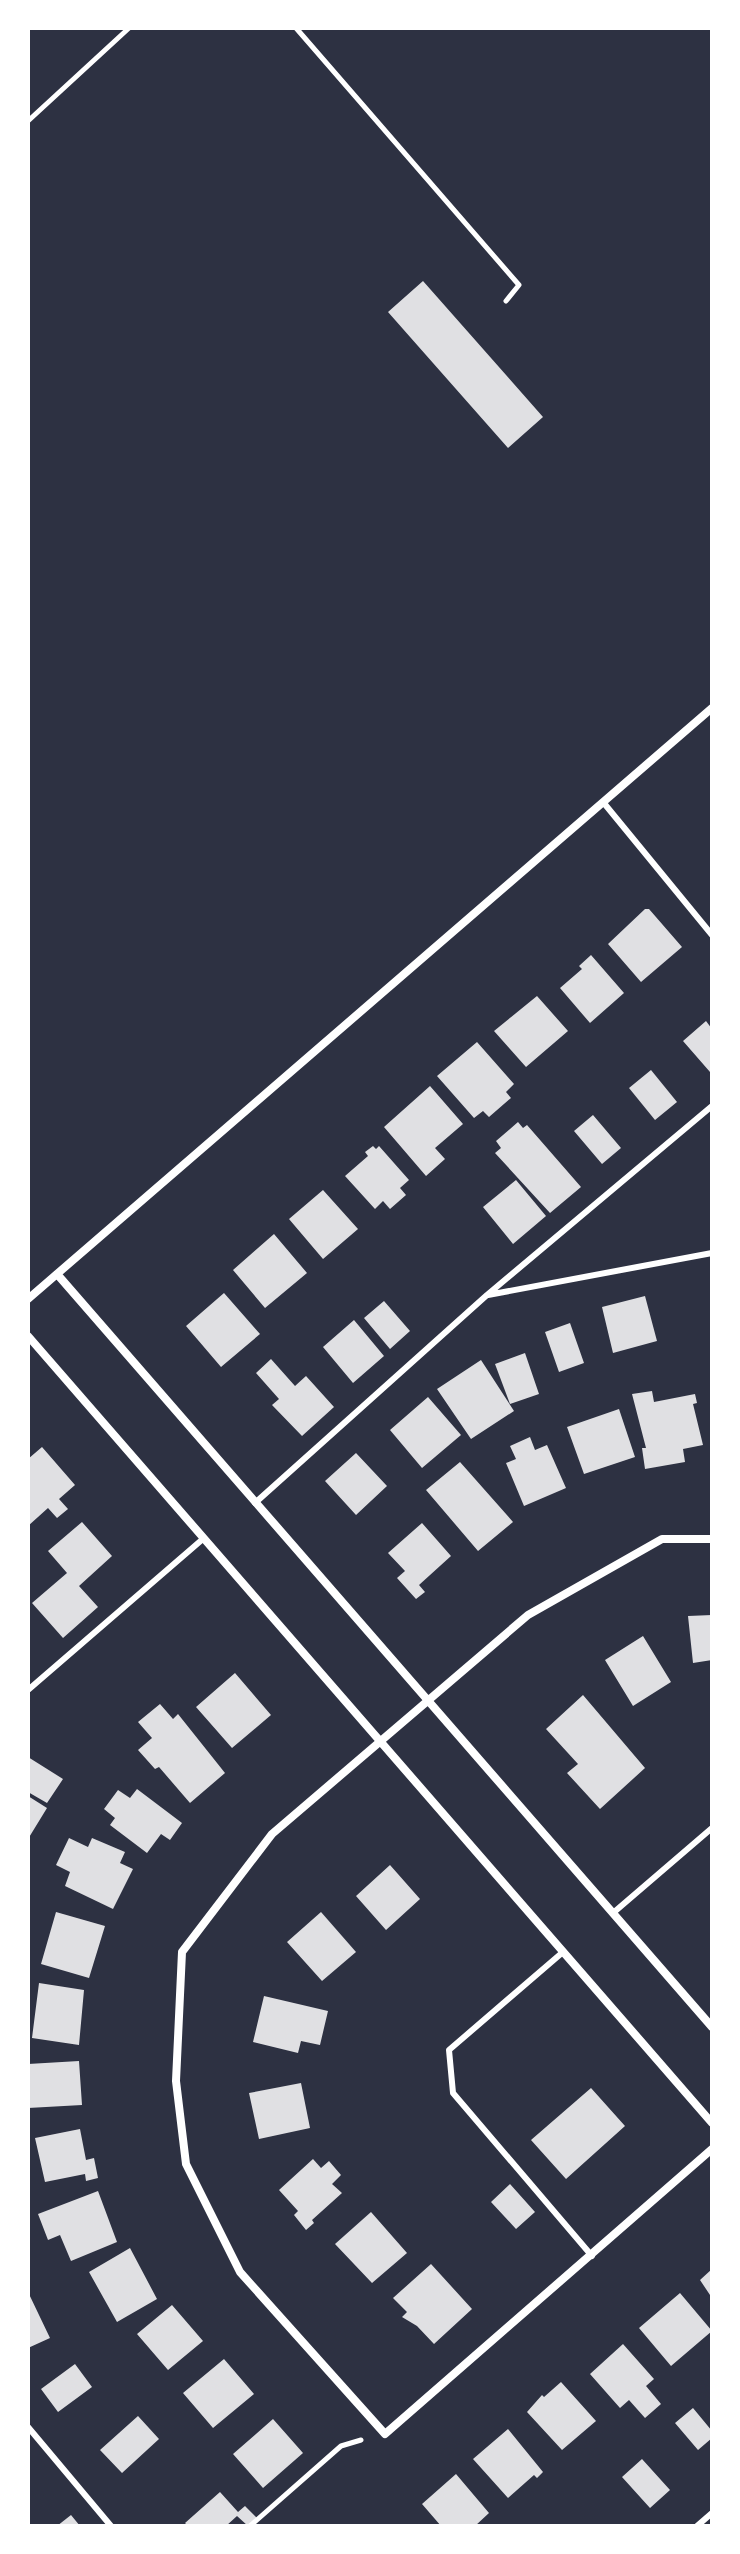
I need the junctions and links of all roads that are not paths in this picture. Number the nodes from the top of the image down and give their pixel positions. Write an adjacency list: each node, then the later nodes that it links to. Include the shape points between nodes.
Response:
1 (712, 708): 2 (street)
2 (603, 802): 3 (lane); 6 (street)
3 (712, 935)
4 (712, 1106): 7 (lane)
5 (712, 1253): 7 (lane)
6 (57, 1274): 8 (street); 10 (street)
7 (487, 1295): 10 (lane)
8 (28, 1299)
9 (28, 1336): 11 (street)
10 (255, 1503): 14 (street)
11 (204, 1538): 13 (lane); 15 (street)
12 (712, 1539): 14 (street, via 662,1539 528,1615)
13 (28, 1690)
14 (428, 1700): 15 (street); 17 (street)
15 (381, 1741): 18 (street); 22 (street, via 272,1834 182,1952 176,2081 186,2164 240,2272 385,2434)
16 (712, 1828): 17 (lane)
17 (613, 1913): 19 (street)
18 (563, 1952): 20 (street); 22 (lane, via 449,2050 453,2093)
19 (712, 2027)
20 (712, 2123)
21 (712, 2149): 22 (street)
22 (592, 2256)
23 (28, 2427): 25 (lane)
24 (712, 2513): 26 (lane)
25 (111, 2526)
26 (697, 2526)

